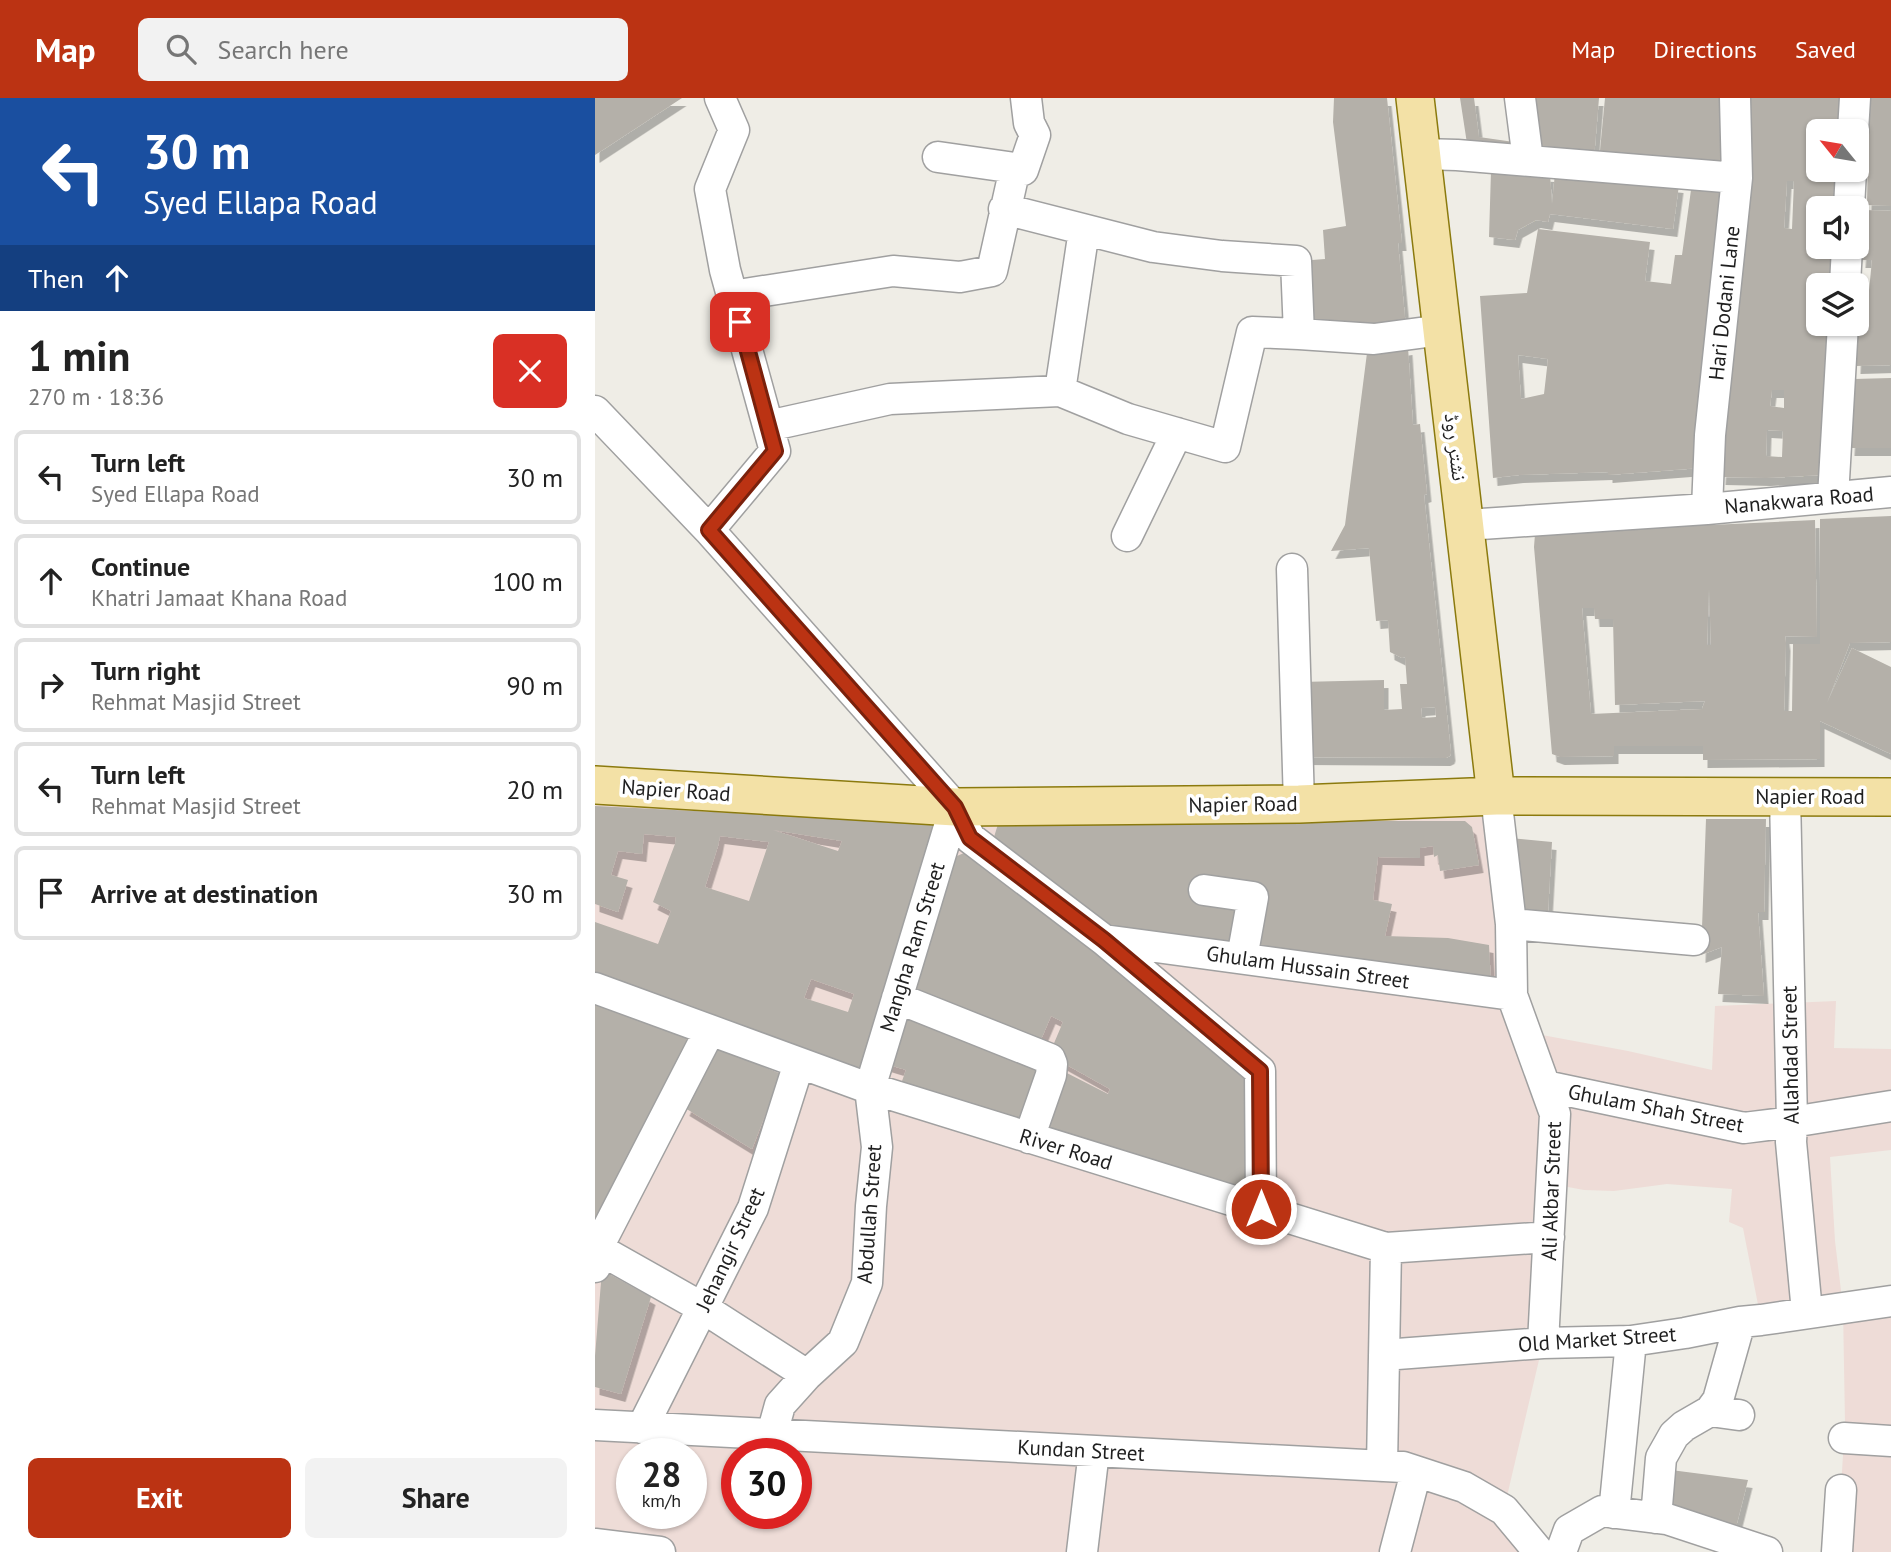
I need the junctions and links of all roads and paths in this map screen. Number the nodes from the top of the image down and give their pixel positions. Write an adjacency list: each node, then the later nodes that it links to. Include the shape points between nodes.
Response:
1 (720, 98): 15 (street, via 734,130 710,190)
2 (1025, 98): 11 (street, via 1035,135 1023,170)
3 (1415, 98): 8 (main road, نشتر روڈ)
4 (1520, 98): 10 (street)
5 (1735, 98): 12 (street, Hari Dodani Lane)
6 (1855, 98): 7 (street)
7 (1854, 119)
8 (1422, 154): 10 (street); 16 (main road, نشتر روڈ)
9 (938, 157): 11 (street)
10 (1528, 160): 12 (street)
11 (1015, 168): 13 (street)
12 (1737, 178): 25 (street, Hari Dodani Lane, via 1710,435)
13 (1004, 209): 14 (street); 15 (street, via 992,271 960,277 893,271)
14 (1084, 230): 17 (street, via 1153,247 1296,261); 19 (street)
15 (732, 296): 21 (street)
16 (1442, 330): 17 (street, via 1374,339); 26 (main road, نشتر روڈ)
17 (1299, 334): 22 (street, via 1252,332 1225,447)
18 (1842, 336): 24 (street)
19 (1060, 391): 21 (street, via 890,399); 22 (street)
20 (595, 411): 27 (street)
21 (768, 426): 27 (street, via 775,451)
22 (1177, 433): 28 (street)
23 (1891, 492): 24 (street, Nanakwara Road)
24 (1833, 497): 25 (street, Nanakwara Road)
25 (1707, 509): 26 (street, Nanakwara Road)
26 (1466, 525): 31 (main road, نشتر روڈ)
27 (709, 530): 35 (street)
28 (1127, 537)
29 (1292, 569): 34 (street)
30 (595, 785): 35 (main road, Napier Road)
31 (1496, 796): 32 (main road, Napier Road); 34 (main road, Napier Road); 37 (street, Ali Akbar Street)
32 (1785, 796): 33 (main road, Napier Road); 49 (street, Allahdad Street)
33 (1891, 797)
34 (1299, 804): 35 (main road, Napier Road)
35 (955, 807): 38 (street, via 970,838); 43 (street, Mangha Ram Street)
36 (1204, 890): 40 (street, via 1253,897)
37 (1511, 924): 39 (street); 42 (street, Ali Akbar Street)
38 (1104, 940): 40 (street, Ghulam Hussain Street); 51 (street, via 1260,1071)
39 (1694, 940)
40 (1242, 958): 42 (street, Ghulam Hussain Street)
41 (595, 988): 44 (street, River Road)
42 (1512, 995): 46 (street, Ali Akbar Street)
43 (897, 998): 47 (street, Mangha Ram Street); 50 (street, via 1050,1059 1051,1075)
44 (710, 1030): 45 (street, River Road); 54 (street)
45 (799, 1063): 47 (street, River Road); 56 (street, Jehangir Street, via 753,1208)
46 (1545, 1086): 49 (street, Ghulam Shah Street, via 1744,1128); 52 (street, Ali Akbar Street, via 1555,1114)
47 (870, 1088): 50 (street, River Road); 62 (street, Abdullah Street, via 877,1147 867,1283 843,1342)
48 (1891, 1106): 49 (street, Ghulam Shah Street)
49 (1792, 1122): 57 (street, Allahdad Street)
50 (1030, 1138): 51 (street, River Road)
51 (1261, 1209): 53 (street, River Road)
52 (1549, 1237): 53 (street, River Road); 60 (street, Ali Akbar Street)
53 (1386, 1248): 61 (street)
54 (596, 1254): 56 (street)
55 (1891, 1301): 57 (street, Old Market Street)
56 (703, 1308): 62 (street); 64 (street, Jehangir Street)
57 (1807, 1312): 58 (street, Old Market Street)
58 (1740, 1322): 59 (street, Old Market Street); 73 (street, via 1718,1400 1725,1413 1684,1426 1674,1435 1661,1458)
59 (1632, 1341): 60 (street, Old Market Street); 72 (street)
60 (1543, 1343): 61 (street, Old Market Street)
61 (1384, 1355): 69 (street)
62 (807, 1375): 65 (street, Abdullah Street, via 780,1405)
63 (595, 1425): 64 (street, Kundan Street)
64 (642, 1428): 65 (street, Kundan Street)
65 (772, 1434): 68 (street, Kundan Street)
66 (1844, 1438): 67 (street)
67 (1891, 1441)
68 (1094, 1451): 69 (street, Kundan Street); 76 (street)
69 (1382, 1466): 70 (street, Kundan Street)
70 (1416, 1472): 77 (street); 78 (street, Kundan Street, via 1464,1487 1504,1510)
71 (1841, 1490): 81 (street)
72 (1614, 1513): 73 (street); 79 (street, via 1602,1511 1569,1530)
73 (1657, 1518): 80 (street)
74 (595, 1544): 75 (street)
75 (660, 1552)
76 (1082, 1552)
77 (1395, 1552)
78 (1539, 1552)
79 (1561, 1552)
80 (1767, 1552)
81 (1837, 1552)

